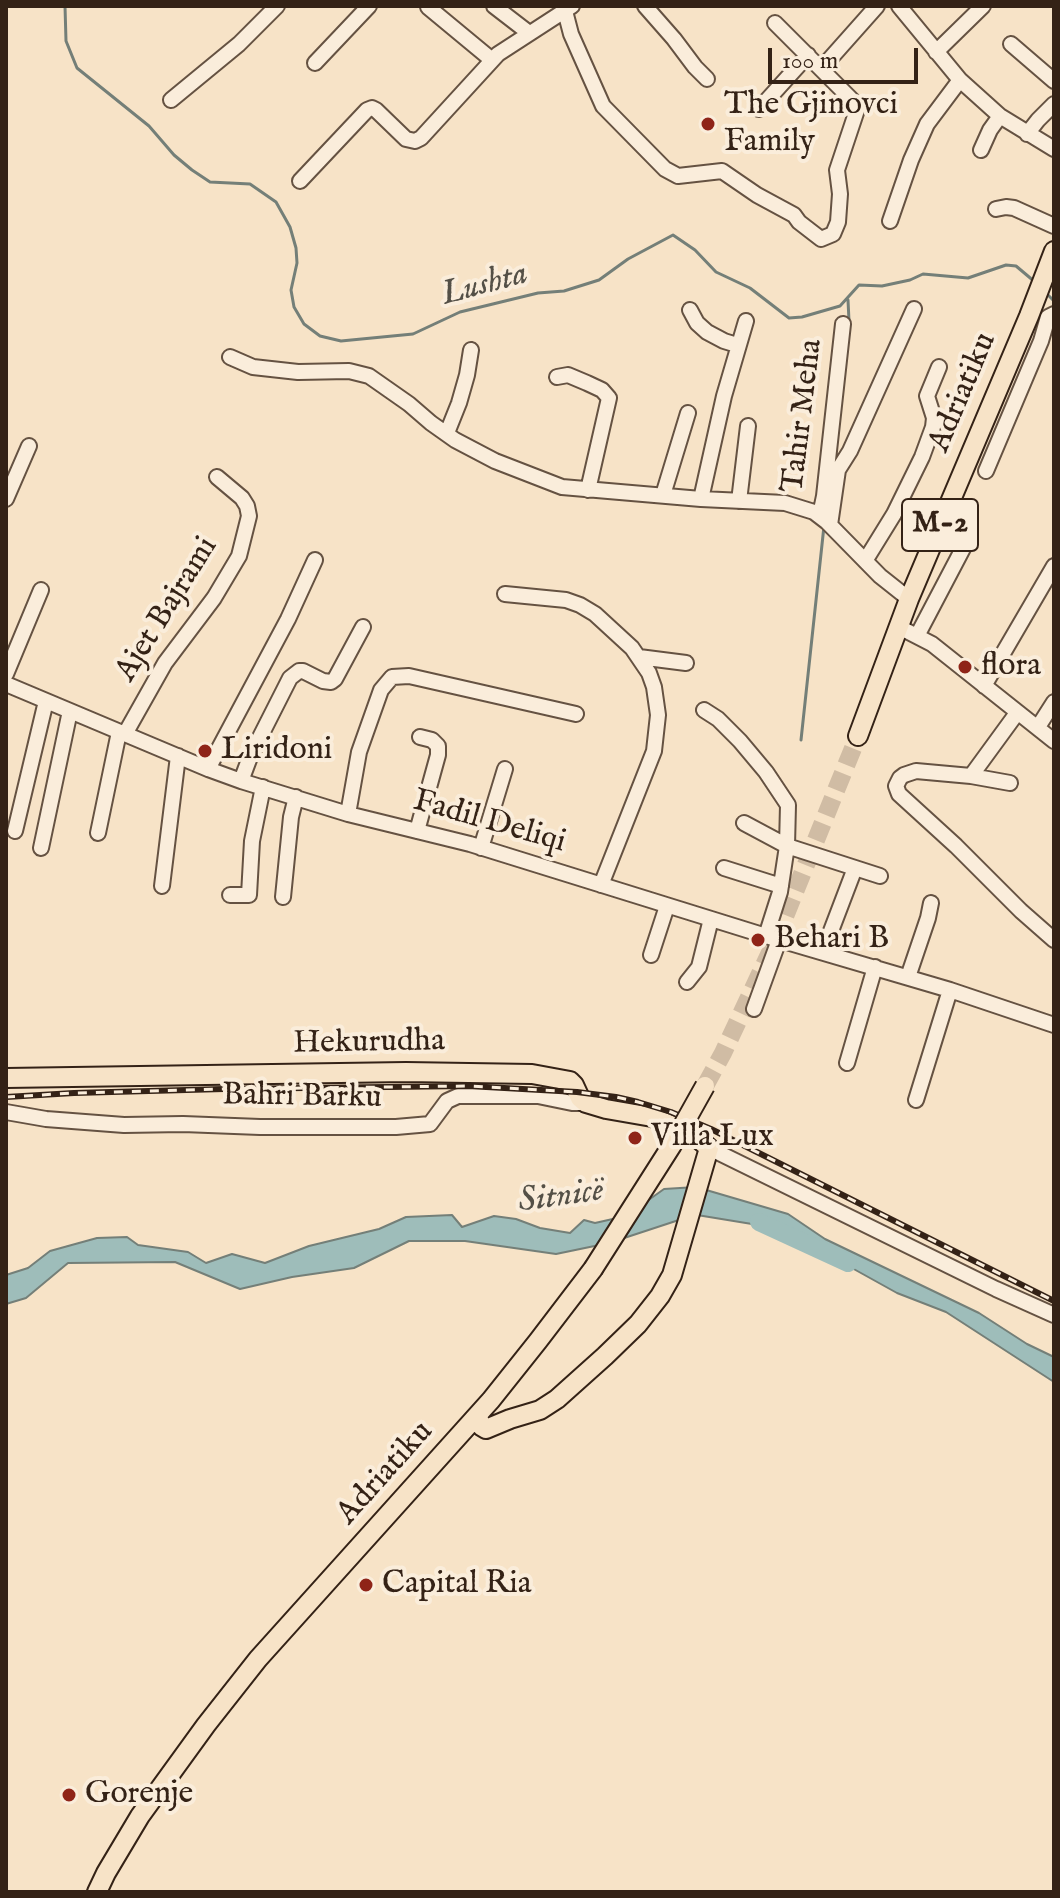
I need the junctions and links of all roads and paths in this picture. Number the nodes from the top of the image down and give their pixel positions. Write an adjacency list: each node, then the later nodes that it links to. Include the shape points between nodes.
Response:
1 (277, 6): 21 (street)
2 (369, 6): 16 (street)
3 (494, 6): 11 (street)
4 (645, 6): 18 (street)
5 (877, 6): 17 (street)
6 (899, 6): 13 (street)
7 (983, 6): 13 (street)
8 (428, 7): 15 (street)
9 (569, 8): 11 (street); 17 (street, via 571,34 603,106 665,169 678,176 722,171 794,215 821,239 833,234 838,222 837,170 857,110)
10 (775, 23): 14 (street)
11 (529, 33): 15 (street)
12 (1011, 44): 20 (street)
13 (936, 52): 19 (street)
14 (808, 55): 17 (street); 23 (street)
15 (492, 60): 28 (street, via 421,138 406,139 372,108)
16 (315, 63)
17 (821, 69)
18 (707, 79)
19 (960, 80): 24 (street); 30 (street, via 927,124)
20 (1054, 81)
21 (171, 100)
22 (1054, 104): 25 (street)
23 (759, 109)
24 (1000, 116): 25 (street); 27 (street)
25 (1027, 134): 26 (street)
26 (1054, 149)
27 (981, 150)
28 (300, 181)
29 (996, 209): 31 (street, via 1014,208)
30 (890, 221)
31 (1054, 226)
32 (1052, 256): 61 (main road, Adriatiku / M-2)
33 (914, 309): 54 (street, via 838,470)
34 (690, 310): 38 (street, via 707,332)
35 (1054, 314): 47 (street, via 1048,317)
36 (746, 321): 38 (street)
37 (843, 324): 54 (street, Tahir Meha)
38 (737, 345): 52 (street)
39 (471, 350): 45 (street)
40 (230, 357): 45 (street, via 253,367 369,376)
41 (939, 367): 57 (street, via 927,396 934,418 922,457)
42 (557, 377): 49 (street, via 568,375 609,398)
43 (688, 413): 50 (street)
44 (748, 426): 53 (street)
45 (447, 433): 49 (street, via 495,461 562,487)
46 (29, 446): 51 (street)
47 (986, 471)
48 (217, 477): 77 (street, Ajet Bajrami, via 247,506 239,556)
49 (588, 490): 50 (street)
50 (663, 495): 52 (street)
51 (6, 499)
52 (701, 499): 53 (street)
53 (739, 501): 54 (street, via 795,505)
54 (825, 520): 57 (street)
55 (969, 537): 64 (street)
56 (315, 560): 82 (street)
57 (865, 561): 61 (street)
58 (1054, 566): 69 (street)
59 (41, 590): 67 (street)
60 (505, 594): 65 (street, via 580,605 623,637)
61 (909, 599): 63 (main road, Adriatiku / M-2)
62 (363, 627): 85 (street, via 331,682 303,671 290,678)
63 (899, 627): 64 (street); 78 (main road, Adriatiku / M-2)
64 (917, 636): 69 (street)
65 (639, 657): 66 (street); 100 (street, via 657,701 657,734 648,771)
66 (686, 663)
67 (6, 674)
68 (6, 684): 70 (street, Fadil Deliqi)
69 (984, 686): 74 (street)
70 (46, 701): 73 (street, Fadil Deliqi); 91 (street)
71 (1054, 702): 76 (street)
72 (704, 710): 94 (street, via 740,741 783,796 788,805)
73 (70, 711): 77 (street, Fadil Deliqi); 95 (street)
74 (1017, 713): 76 (street); 84 (street)
75 (576, 714): 89 (street, via 409,676 392,677 381,690 359,752)
76 (1038, 727): 80 (street)
77 (122, 733): 81 (street, Fadil Deliqi); 93 (street)
78 (858, 736)
79 (420, 737): 92 (street, via 438,746 438,755)
80 (1054, 741)
81 (178, 756): 82 (street, Fadil Deliqi); 101 (street)
82 (208, 769): 85 (street, Fadil Deliqi)
83 (505, 769): 96 (street)
84 (971, 776): 86 (street); 109 (street, via 916,771 896,786)
85 (241, 781): 87 (street, Fadil Deliqi)
86 (1010, 783)
87 (263, 787): 88 (street, Fadil Deliqi); 103 (street, via 249,895)
88 (296, 797): 89 (street, Fadil Deliqi); 104 (street)
89 (348, 814): 92 (street, Fadil Deliqi)
90 (744, 823): 94 (street)
91 (15, 831)
92 (417, 831): 96 (street, Fadil Deliqi)
93 (98, 833)
94 (787, 846): 98 (street); 102 (street)
95 (41, 848)
96 (481, 848): 100 (street, Fadil Deliqi)
97 (724, 868): 102 (street)
98 (855, 868): 99 (street); 110 (street)
99 (880, 876)
100 (601, 885): 106 (street, Fadil Deliqi)
101 (162, 886)
102 (781, 886): 108 (street)
103 (230, 895)
104 (283, 897)
105 (931, 903): 113 (street)
106 (667, 906): 107 (street, Fadil Deliqi); 111 (street)
107 (711, 919): 108 (street, Fadil Deliqi); 114 (street, via 699,967)
108 (773, 938): 110 (street, Fadil Deliqi); 116 (street)
109 (1054, 940)
110 (823, 952): 112 (street, Fadil Deliqi)
111 (651, 955)
112 (875, 967): 113 (street, Fadil Deliqi); 118 (street)
113 (908, 977): 115 (street, Fadil Deliqi)
114 (687, 982)
115 (950, 990): 117 (street, Fadil Deliqi); 121 (street)
116 (754, 1009)
117 (1054, 1025)
118 (847, 1063)
119 (6, 1078): 122 (main road, Hekurudha, via 532,1074 570,1081)
120 (705, 1086): 126 (main road, Adriatiku, bridge, via 593,1269)
121 (916, 1100)
122 (586, 1103): 123 (street, Bahri Barku, via 538,1096 458,1096 447,1101 430,1124 396,1127 124,1125); 124 (main road, Hekurudha, via 652,1117 694,1135)
123 (6, 1112)
124 (709, 1148): 125 (street, Hekurudha); 127 (main road, via 672,1275 660,1296 638,1324 557,1399)
125 (1054, 1315)
126 (491, 1400): 127 (main road, via 496,1412); 128 (main road, Adriatiku)
127 (510, 1419): 128 (main road)
128 (482, 1422): 129 (main road, Adriatiku, via 452,1445 258,1659 140,1816)
129 (97, 1892)

